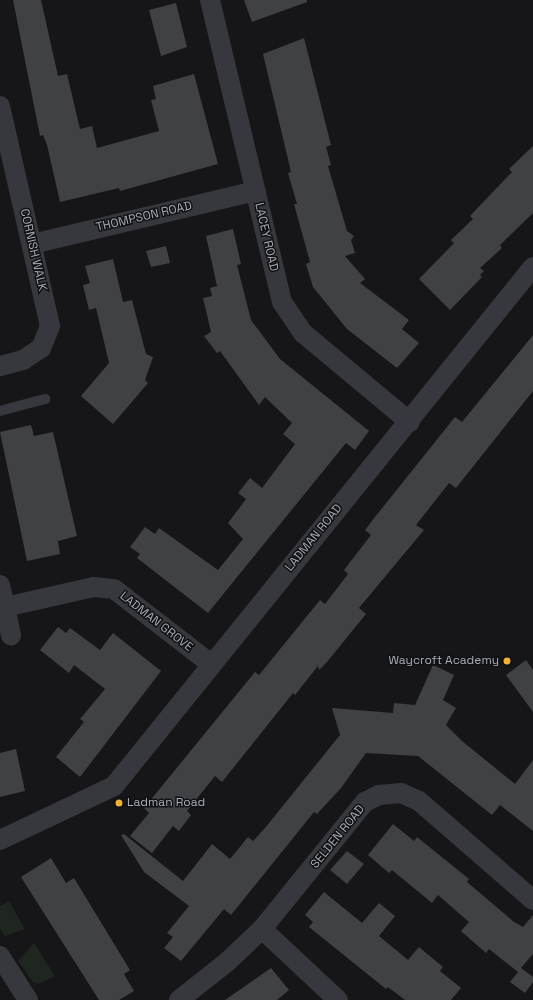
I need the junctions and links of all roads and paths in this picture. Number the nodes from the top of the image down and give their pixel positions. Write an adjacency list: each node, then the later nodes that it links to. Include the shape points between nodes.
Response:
1 (210, 0): 3 (street, LACEY ROAD)
2 (2, 119): 4 (street, CORNISH WALK)
3 (256, 191): 4 (street, THOMPSON ROAD); 9 (street, LACEY ROAD, via 282,302 303,333)
4 (32, 244): 6 (street, CORNISH WALK, via 50,326 41,348 23,360)
5 (533, 267): 9 (street, LADMAN ROAD)
6 (0, 366)
7 (45, 399): 8 (lane)
8 (0, 411)
9 (410, 422): 13 (street, LADMAN ROAD)
10 (0, 585): 11 (street)
11 (5, 607): 12 (street); 13 (street, LADMAN GROVE, via 105,586 114,589)
12 (11, 635)
13 (211, 664): 14 (street, LADMAN ROAD, via 114,786)
14 (0, 840)
15 (532, 897): 16 (street, SELDEN ROAD, via 419,801 411,796 390,793 365,802)
16 (262, 929): 19 (street, SELDEN ROAD, via 227,962); 20 (street)
17 (0, 956): 18 (street)
18 (28, 1000)
19 (179, 1000)
20 (338, 1000)

